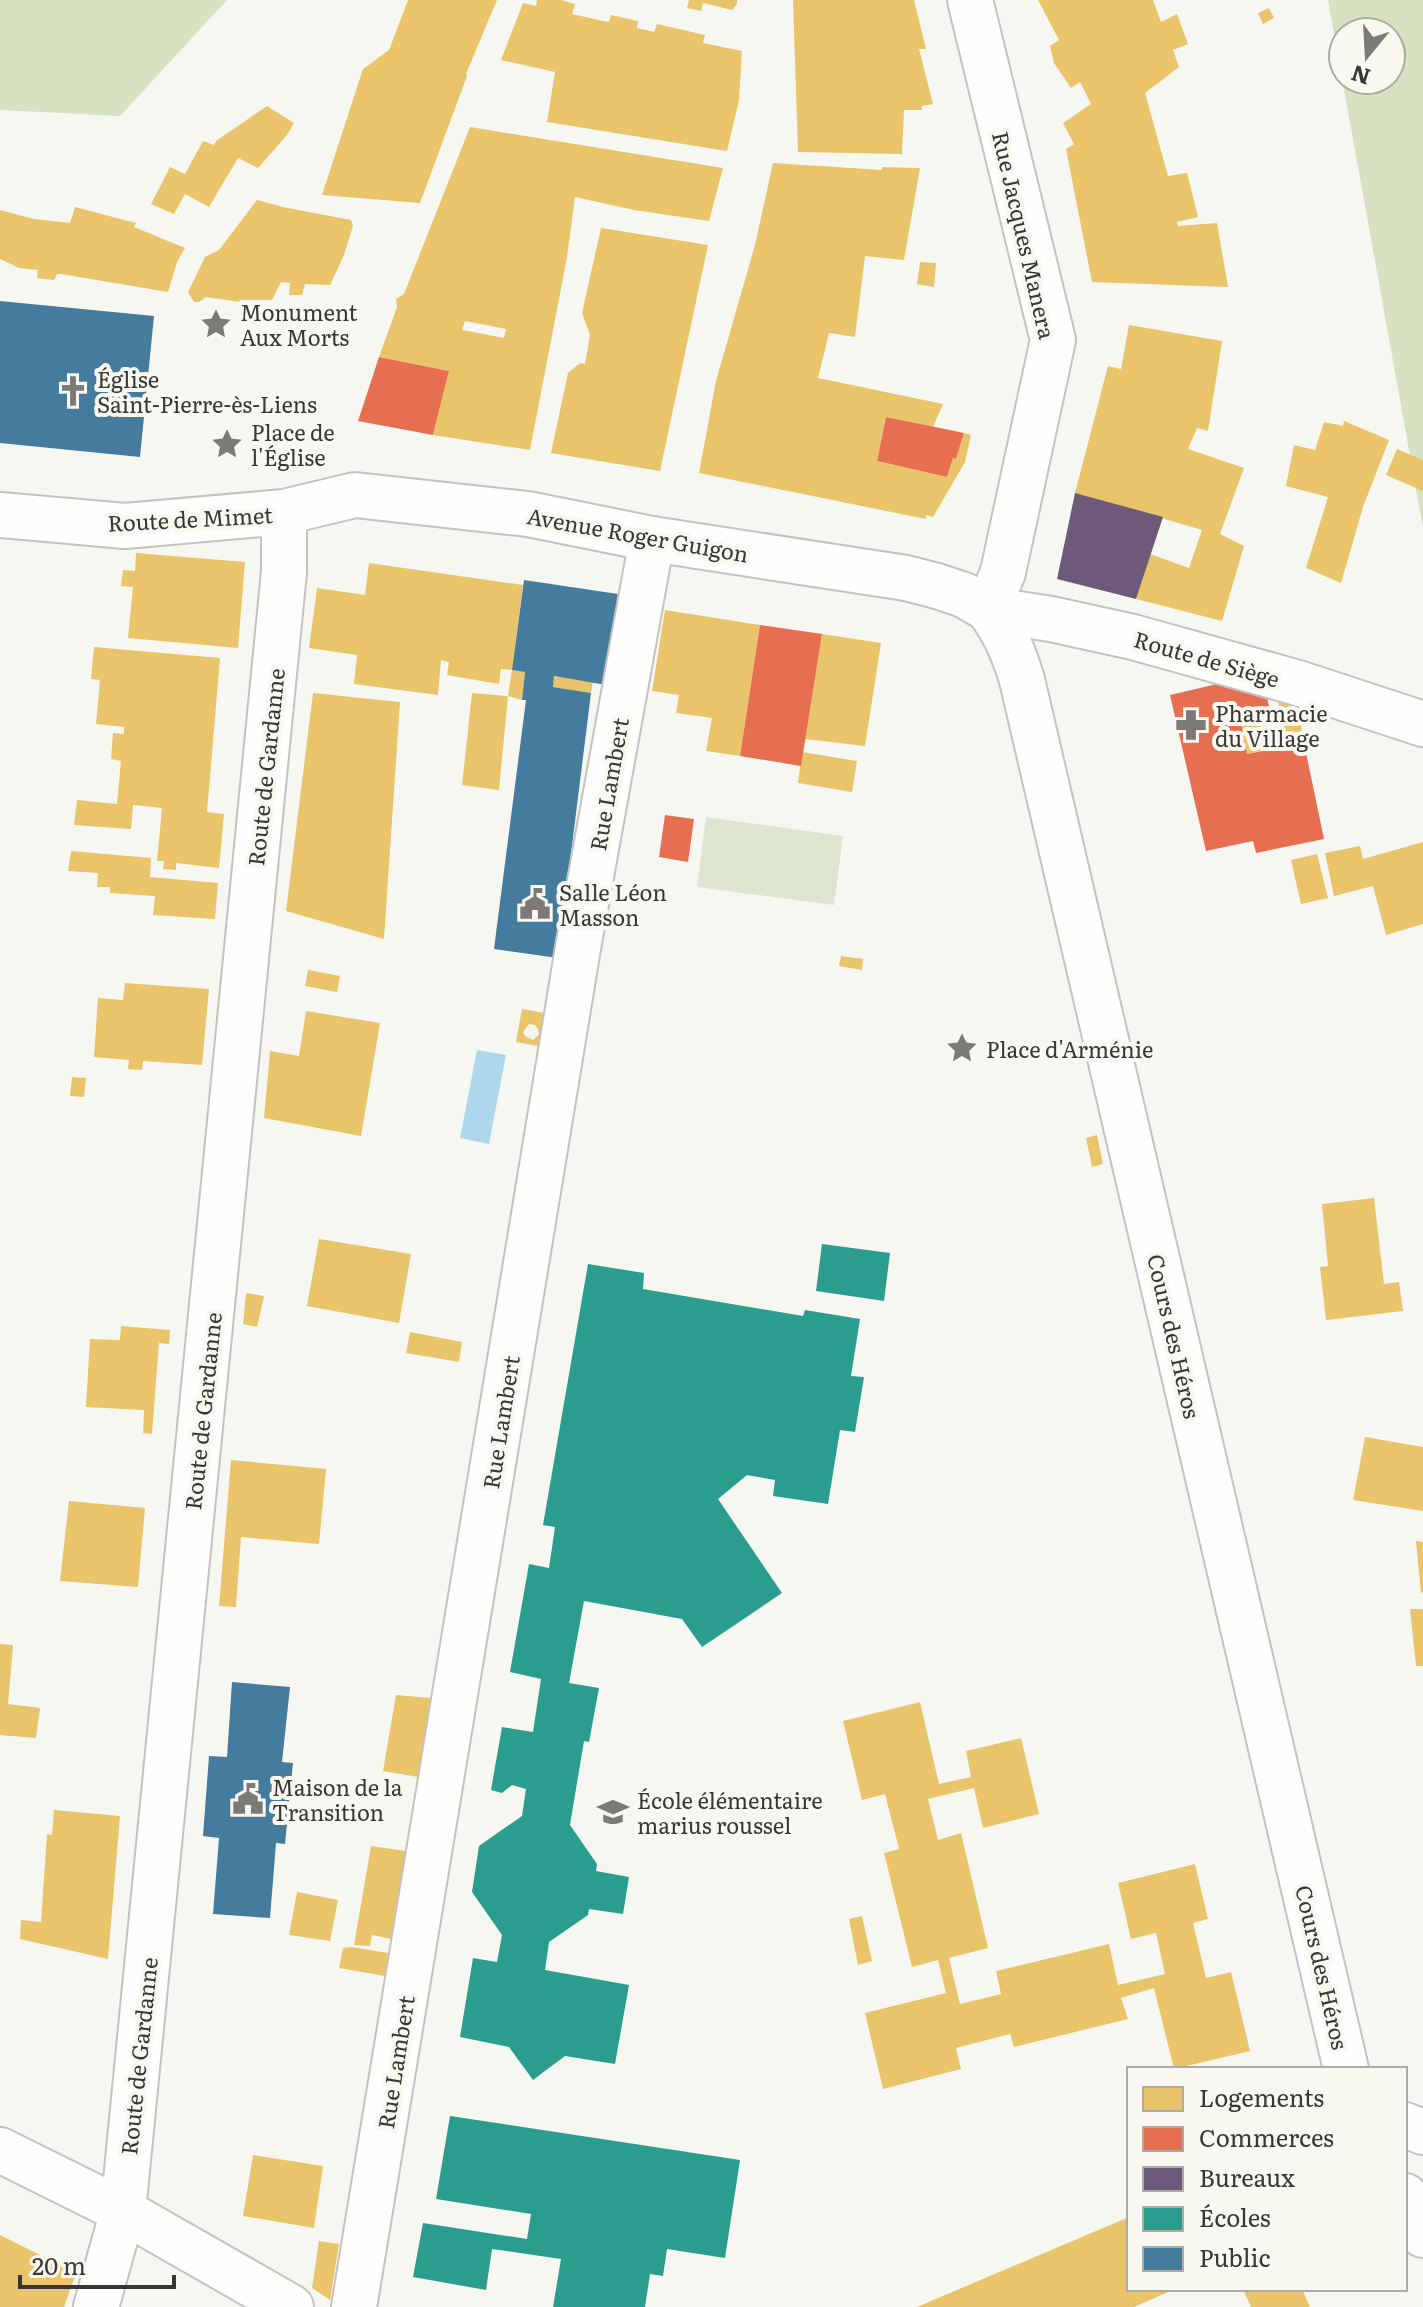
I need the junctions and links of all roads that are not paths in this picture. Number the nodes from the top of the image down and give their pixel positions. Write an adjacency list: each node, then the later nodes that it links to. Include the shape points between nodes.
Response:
1 (970, 0): 5 (main road, Rue Jacques Manera, via 1053,340 1003,572)
2 (284, 512): 3 (main road, Route de Mimet, via 125,526); 4 (main road, Avenue Roger Guigon, via 355,495 528,514); 10 (main road, Route de Gardanne, via 283,588)
3 (0, 515)
4 (652, 539): 5 (main road, Avenue Roger Guigon, via 906,578 964,595); 14 (main road, Rue Lambert, via 573,981)
5 (988, 609): 6 (main road, Route de Siège, via 1133,637); 7 (main road, Cours des Héros, via 1013,651 1022,680)
6 (1423, 724)
7 (1346, 2067)
8 (0, 2150): 10 (main road)
9 (1407, 2200): 11 (main road)
10 (123, 2211): 12 (main road, Route de Gardanne); 13 (main road)
11 (1423, 2235)
12 (96, 2307)
13 (291, 2307)
14 (354, 2307)

